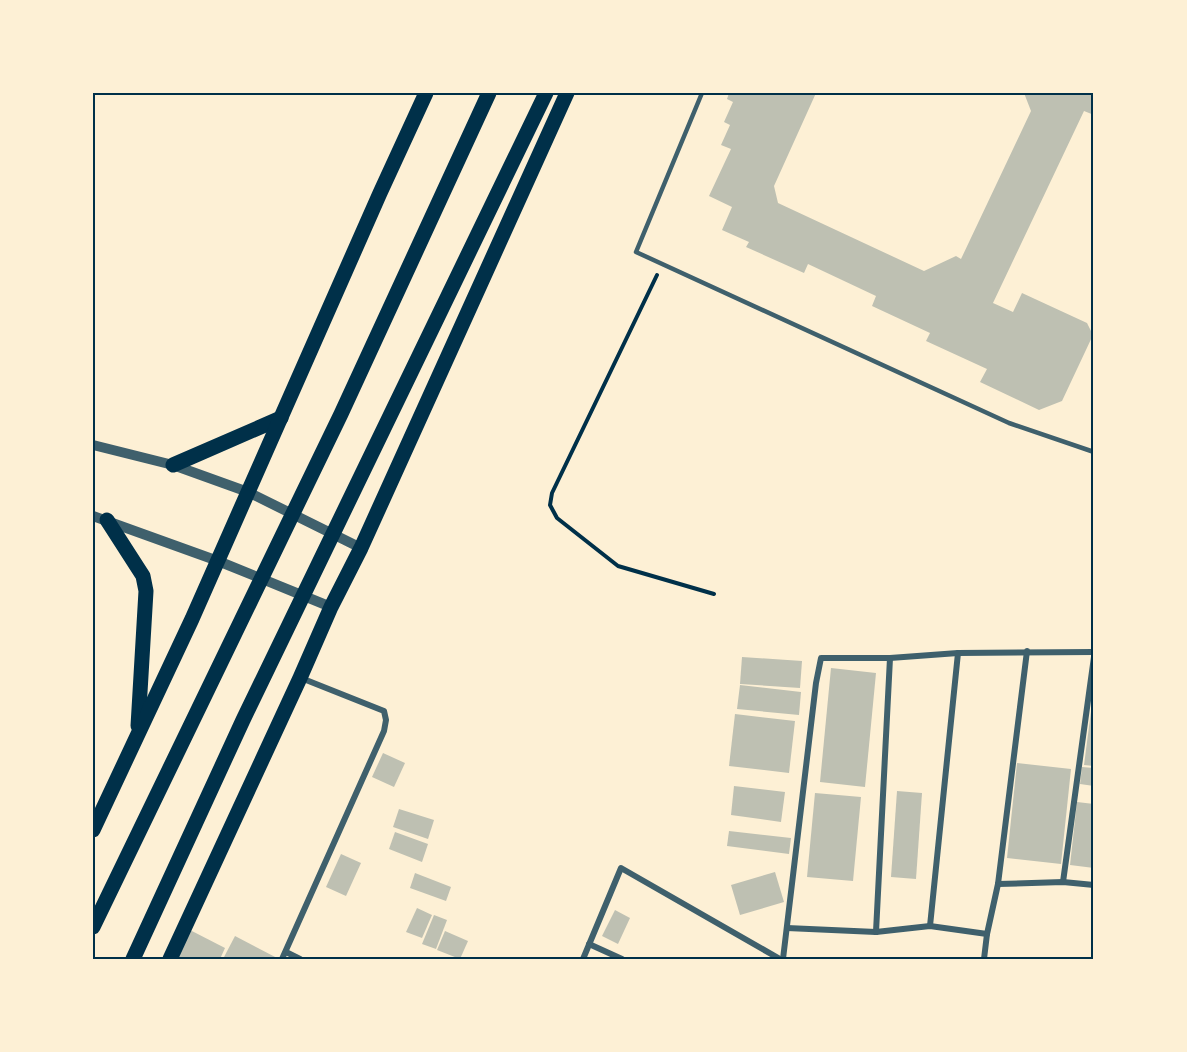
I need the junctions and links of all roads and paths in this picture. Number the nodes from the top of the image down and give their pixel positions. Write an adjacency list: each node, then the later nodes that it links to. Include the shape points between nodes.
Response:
1 (426, 93): 7 (main road)
2 (489, 93): 29 (main road, via 341,414)
3 (546, 93): 35 (main road, via 243,720)
4 (567, 93): 13 (main road)
5 (702, 93): 6 (lane, via 636,252)
6 (662, 264): 9 (lane, via 1009,423); 15 (path, via 552,493 550,505 557,518 618,566)
7 (281, 418): 10 (main road); 11 (main road)
8 (93, 445): 10 (street)
9 (1094, 452)
10 (173, 465): 11 (street)
11 (248, 492): 13 (street); 14 (main road)
12 (100, 518): 14 (street); 23 (main road, via 143,576 146,591)
13 (360, 548): 16 (main road)
14 (218, 561): 16 (street); 23 (main road)
15 (714, 594)
16 (331, 607): 22 (main road)
17 (1027, 651): 18 (street); 19 (street); 26 (street)
18 (1094, 652)
19 (958, 653): 21 (street); 28 (street)
20 (1094, 657): 25 (street)
21 (890, 658): 30 (street, via 821,658); 31 (street)
22 (300, 678): 34 (street, via 384,711 386,720); 36 (main road)
23 (138, 735): 24 (main road)
24 (94, 828)
25 (1063, 882): 26 (street); 27 (street)
26 (998, 884): 32 (street)
27 (1094, 885)
28 (930, 926): 31 (street); 32 (street)
29 (93, 927)
30 (787, 928): 31 (street); 41 (street)
31 (876, 932)
32 (987, 934): 42 (street)
33 (589, 944): 39 (street); 40 (street); 41 (street, via 621,868)
34 (286, 952): 37 (street); 38 (street)
35 (133, 959)
36 (170, 959)
37 (282, 959)
38 (300, 959)
39 (583, 959)
40 (622, 959)
41 (782, 959)
42 (984, 959)

